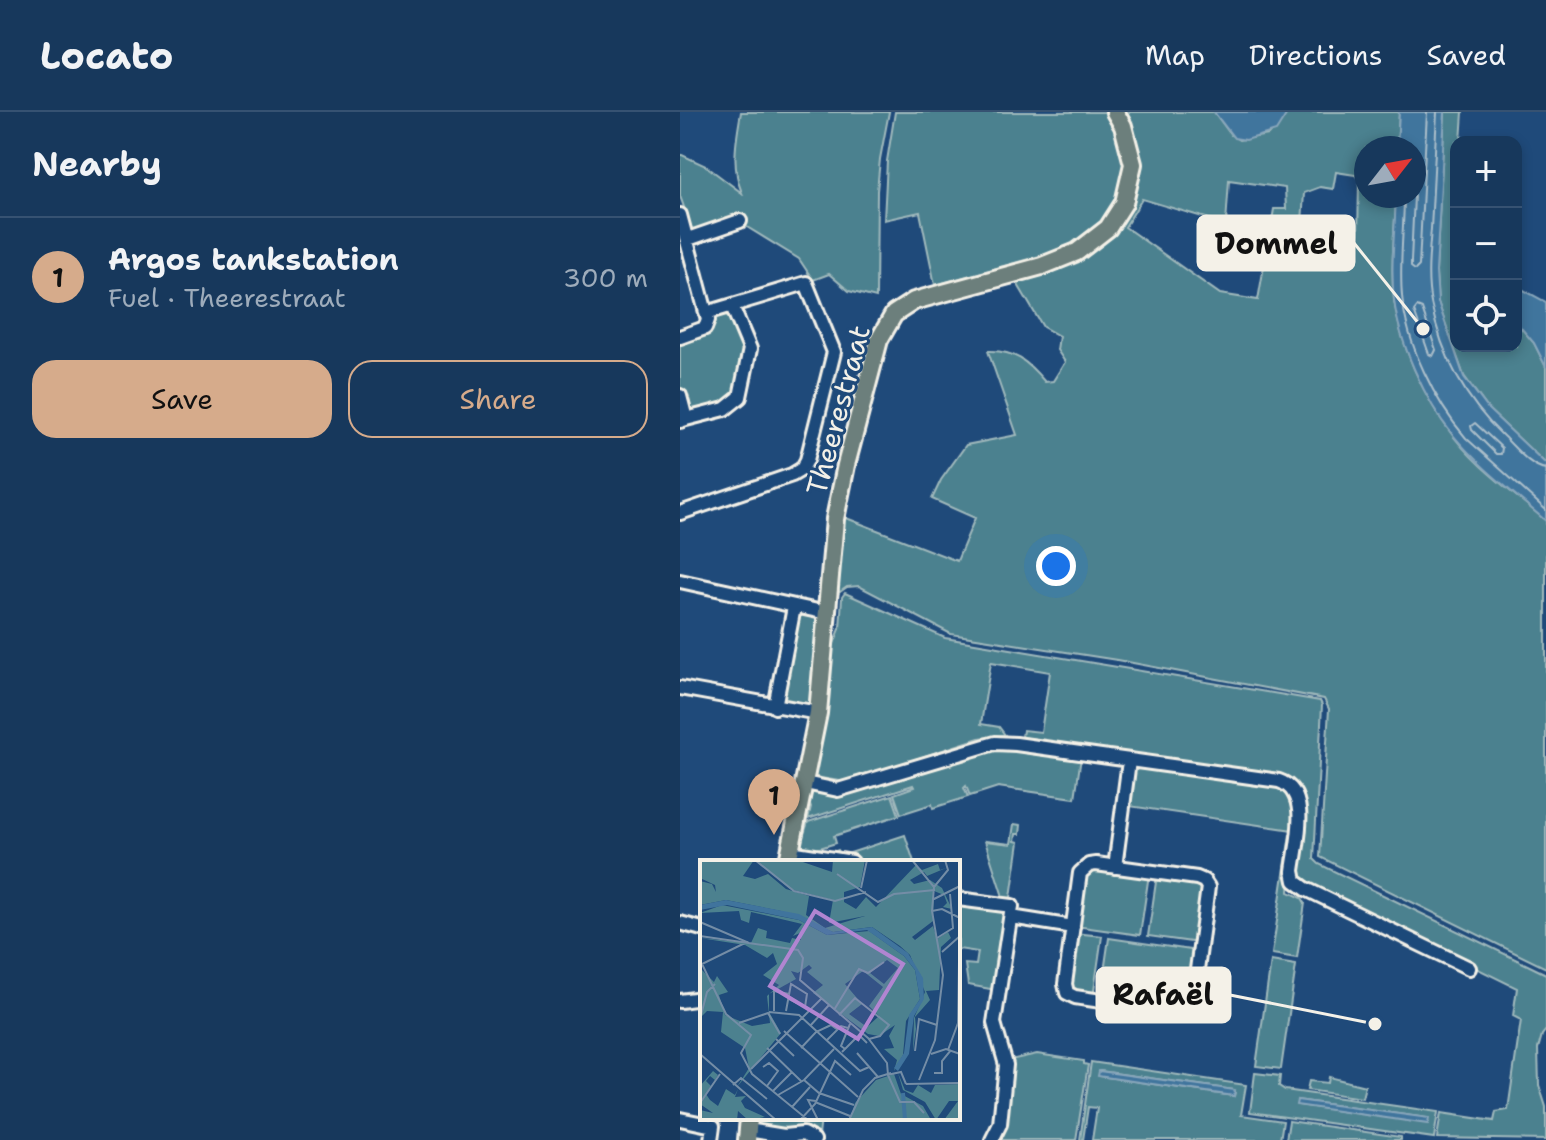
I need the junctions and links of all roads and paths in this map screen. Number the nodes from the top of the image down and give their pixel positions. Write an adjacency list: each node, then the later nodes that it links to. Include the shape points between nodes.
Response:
1 (1115, 112): 13 (main road, Theerestraat, via 1133,164 1124,203 1108,228 1055,261 932,294 890,319 879,340 846,465 835,519)
2 (680, 215): 4 (street)
3 (740, 221): 4 (street)
4 (686, 248): 6 (street)
5 (732, 306): 6 (street); 9 (street, via 750,349 740,397 725,409); 10 (street, via 806,283 834,352 807,460 792,475)
6 (706, 313): 7 (street, via 705,328)
7 (680, 337)
8 (680, 396): 9 (street)
9 (683, 420)
10 (680, 513)
11 (680, 581): 12 (street)
12 (794, 607): 13 (street); 15 (street)
13 (827, 613): 16 (main road, Theerestraat)
14 (680, 688): 15 (street)
15 (775, 707): 16 (street)
16 (818, 713): 18 (main road, Theerestraat)
17 (1129, 761): 18 (street, via 995,743 838,790); 21 (street); 27 (street, via 1288,785 1298,803 1295,881)
18 (805, 783): 19 (main road, Theerestraat)
19 (789, 857): 20 (street, Theerestraat)
20 (827, 860)
21 (1115, 867): 25 (street, via 1096,864 1080,873); 25 (street, via 1197,878 1208,887 1192,1006 1180,1013 1069,996 1065,984)
22 (960, 899): 23 (street)
23 (1011, 912): 25 (street); 34 (street, via 993,1028 1006,1065 1000,1124)
24 (680, 923): 26 (street)
25 (1073, 927)
26 (700, 928)
27 (1469, 968)
28 (700, 998): 29 (street)
29 (680, 1001)
30 (680, 1119): 32 (street, via 713,1126)
31 (748, 1129): 33 (street, via 803,1134)
32 (711, 1139)
33 (814, 1140)
34 (992, 1140)

